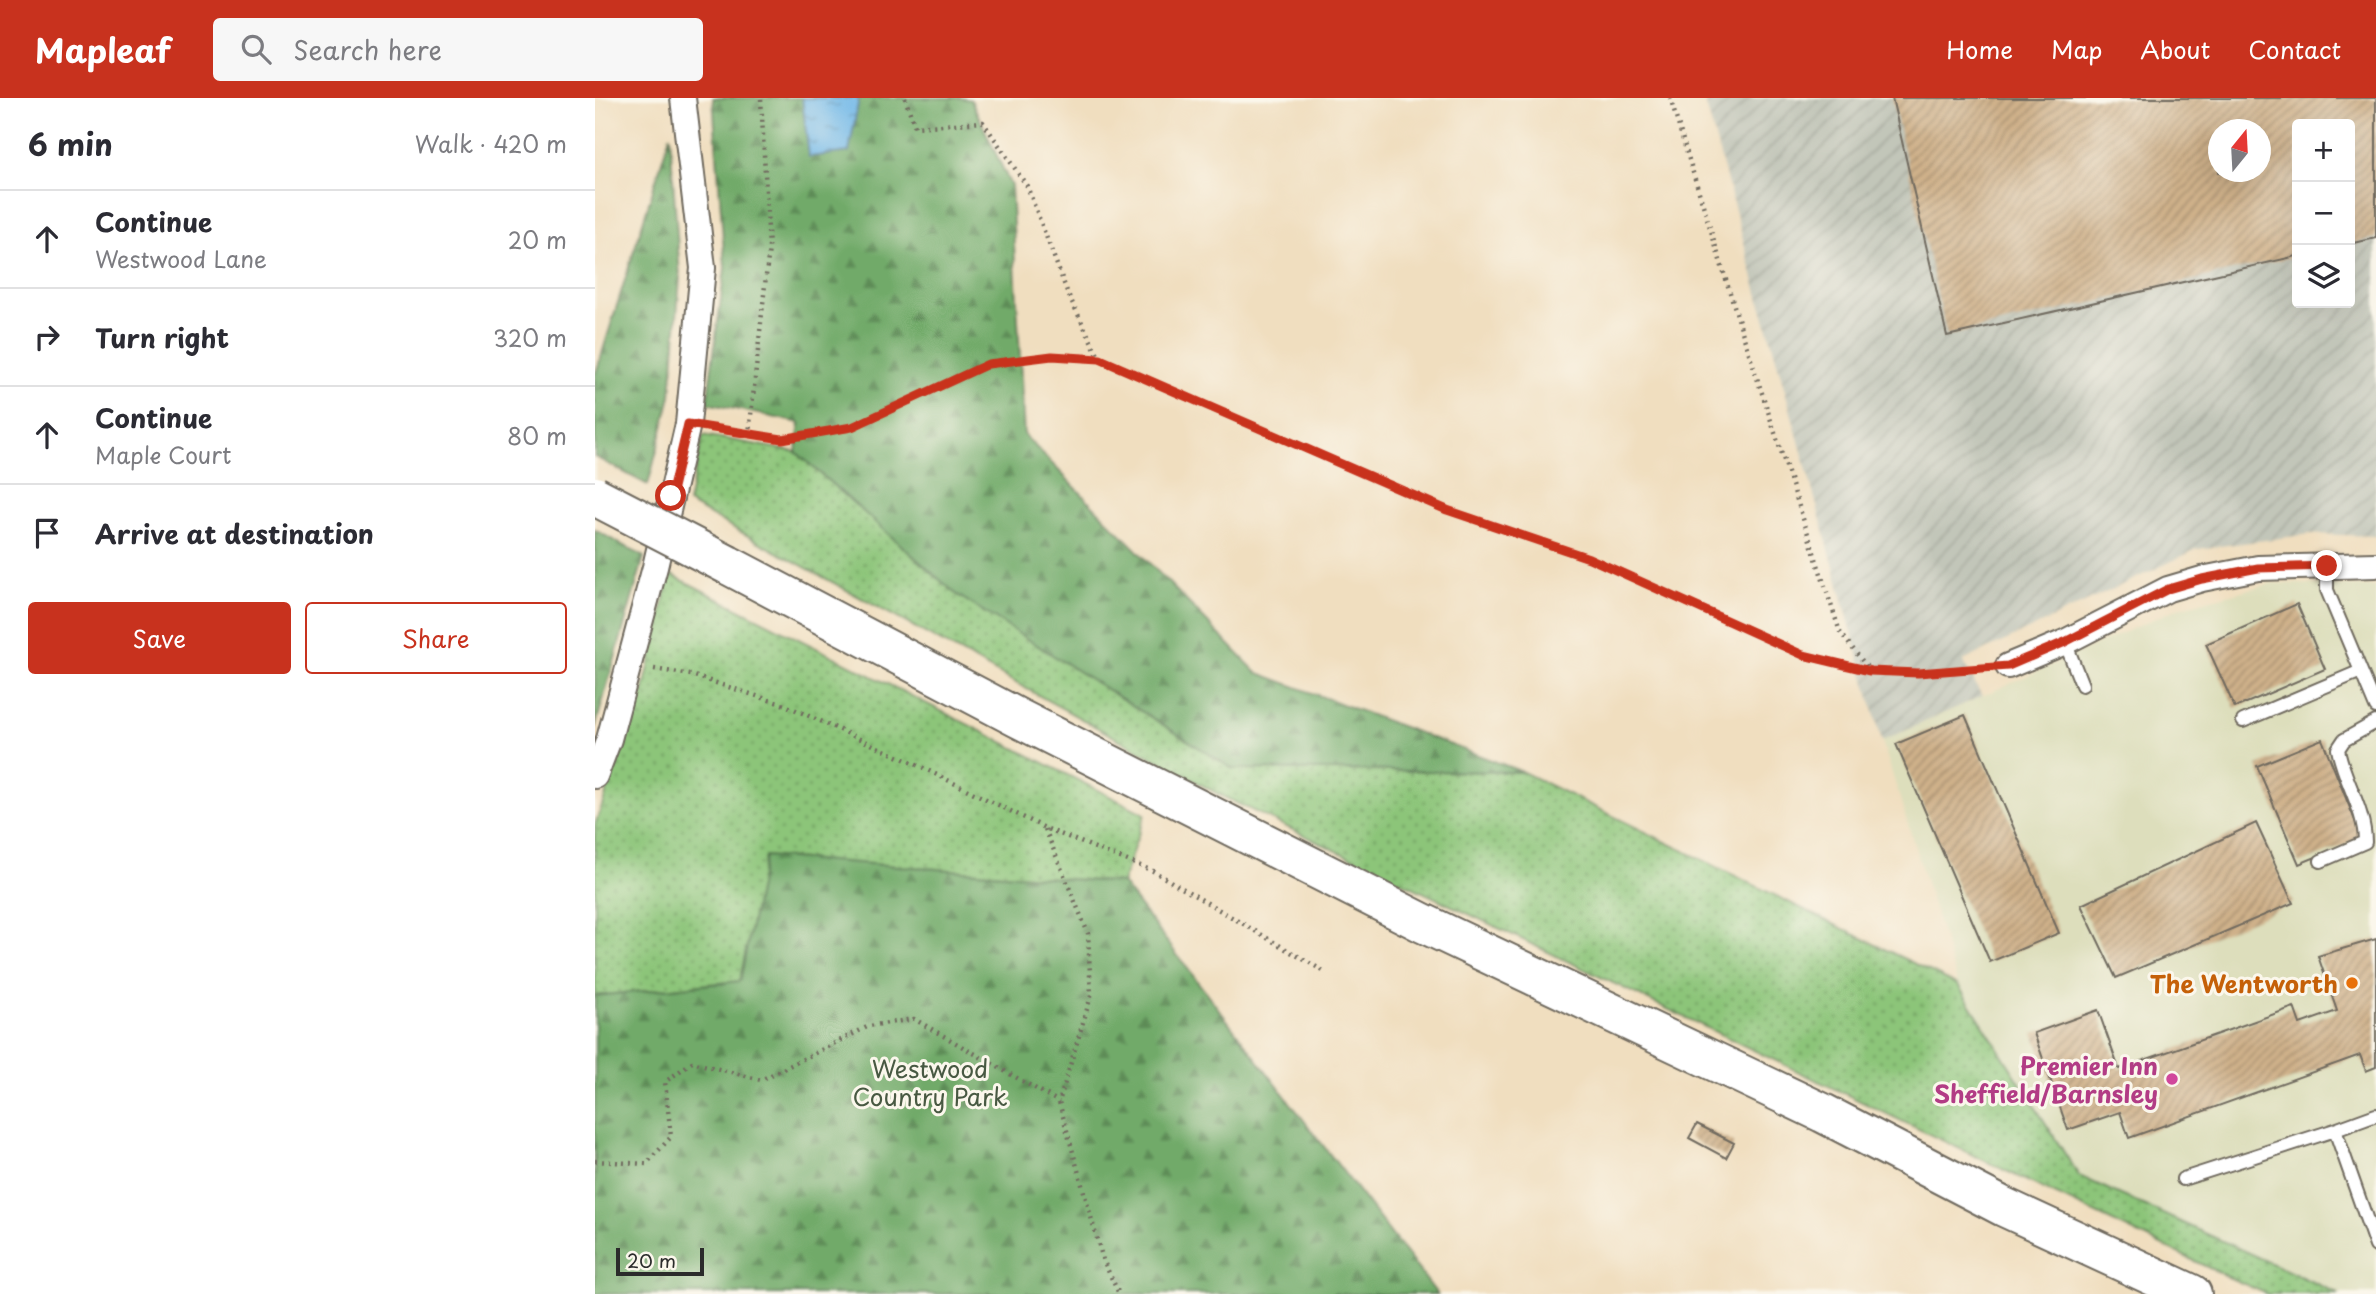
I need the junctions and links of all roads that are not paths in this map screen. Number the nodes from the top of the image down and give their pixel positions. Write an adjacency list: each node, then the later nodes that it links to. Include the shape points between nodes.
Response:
1 (683, 98): 12 (street, via 703,268 688,424 655,567)
2 (595, 496): 18 (highway, bridge, via 1423,923 1823,1112 2004,1207)
3 (2376, 565): 4 (street)
4 (2327, 566): 5 (street, via 2258,568 2202,579 2168,589); 7 (lane, via 2327,590)
5 (2065, 642): 6 (street); 8 (lane)
6 (2008, 666)
7 (2361, 671): 9 (lane); 10 (lane)
8 (2081, 685)
9 (2376, 708)
10 (2243, 721)
11 (2376, 722): 13 (lane, via 2344,740 2338,749 2365,826 2365,842)
12 (595, 776)
13 (2321, 861)
14 (2376, 1115): 15 (lane)
15 (2335, 1129): 16 (lane); 17 (lane)
16 (2183, 1179)
17 (2376, 1246)
18 (2192, 1294)

